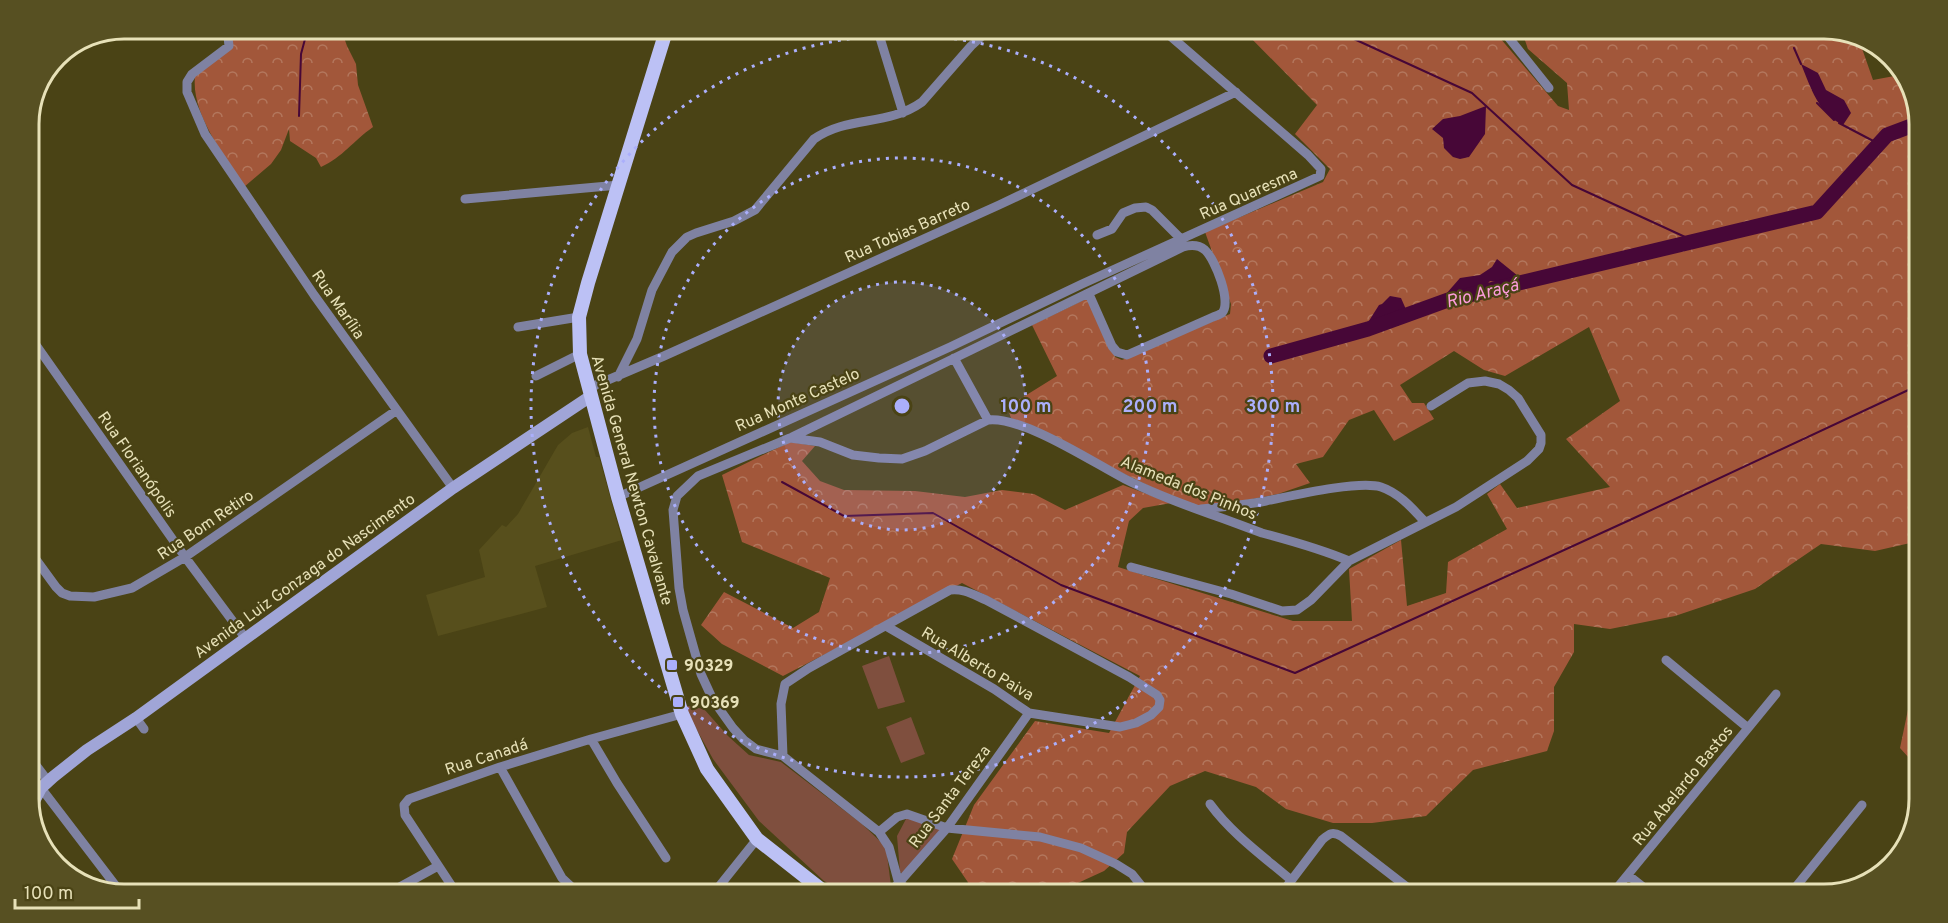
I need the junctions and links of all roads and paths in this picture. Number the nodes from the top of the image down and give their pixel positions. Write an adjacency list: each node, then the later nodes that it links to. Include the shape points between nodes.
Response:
1 (228, 39): 25 (street, Rua Marília, via 229,46 197,69 187,82 187,92 205,134)
2 (664, 39): 10 (main road, Avenida General Newton Cavalvante)
3 (880, 39): 9 (street)
4 (978, 39): 9 (street, via 922,102)
5 (1174, 39): 8 (street, Rua Quaresma)
6 (1510, 39): 7 (street)
7 (1549, 88)
8 (1236, 92): 13 (street, Rua Quaresma, via 1308,155 1321,173 1316,179); 22 (street, Rua Tobias Barreto, via 999,205)
9 (903, 113): 22 (street, via 842,124 823,133 755,210 687,237 665,263 637,339)
10 (619, 185): 11 (street); 15 (main road, Avenida General Newton Cavalvante)
11 (465, 200)
12 (1097, 235): 13 (street, via 1112,229 1123,213 1146,207)
13 (1181, 239): 17 (street, Rua Quaresma)
14 (1089, 294): 14 (street, via 1112,346 1127,356 1222,313 1224,300 1220,275 1210,256 1204,249 1189,246); 20 (street)
15 (579, 317): 16 (street); 19 (main road, Avenida General Newton Cavalvante)
16 (518, 327)
17 (988, 329): 29 (street, Rua Monte Castelo)
18 (39, 349): 32 (street, Rua Florianópolis)
19 (580, 354): 21 (street); 23 (main road, Avenida General Newton Cavalvante)
20 (954, 358): 26 (street); 27 (street)
21 (536, 376)
22 (618, 377): 23 (street, Rua Tobias Barreto)
23 (590, 392): 28 (main road, Avenida Luiz Gonzaga do Nascimento); 29 (main road, Avenida General Newton Cavalvante)
24 (1431, 406): 31 (street, via 1468,383 1499,384 1518,398 1541,435 1541,443 1527,461 1456,507)
25 (397, 410): 28 (street, Rua Marília); 32 (street, Rua Bom Retiro)
26 (988, 420): 27 (street, via 902,459 853,455 809,440); 30 (street, Alameda dos Pinhos, via 1021,425 1127,480)
27 (790, 438): 46 (street, via 698,476 677,496 673,510 679,588 701,674 713,700 744,740 756,749)
28 (453, 488): 37 (main road, Avenida Luiz Gonzaga do Nascimento)
29 (618, 496): 41 (main road, Avenida General Newton Cavalvante)
30 (1198, 509): 31 (street, via 1368,485 1392,492); 33 (street, Alameda dos Pinhos)
31 (1424, 521): 33 (street)
32 (184, 557): 34 (street, Rua Bom Retiro, via 132,588 80,598 62,593); 37 (street, Rua Florianópolis)
33 (1349, 561): 35 (street, via 1303,607 1288,611)
34 (39, 564)
35 (1131, 567)
36 (886, 626): 40 (street, Rua Alberto Paiva, via 994,688); 40 (street, Rua Alberto Paiva, via 950,590 962,590 1129,677 1160,700 1151,715 1120,726); 46 (street, via 785,684 781,704)
37 (246, 639): 42 (main road, Avenida Luiz Gonzaga do Nascimento)
38 (1666, 660): 43 (street)
39 (1776, 694): 43 (street, Rua Abelardo Bastos)
40 (1029, 713): 51 (street, Rua Santa Tereza)
41 (682, 714): 45 (street, Rua Canadá); 53 (main road, Avenida General Newton Cavalvante, via 707,770)
42 (136, 718): 44 (street); 48 (main road, Avenida Luiz Gonzaga do Nascimento)
43 (1748, 728): 56 (street, Rua Abelardo Bastos)
44 (144, 729)
45 (591, 739): 47 (street, Rua Canadá); 54 (street)
46 (783, 756): 52 (street)
47 (500, 767): 55 (street, Rua Canadá, via 406,801 405,815); 61 (street)
48 (39, 788): 58 (street)
49 (1210, 804): 57 (street, via 1233,830)
50 (1862, 805): 70 (street)
51 (947, 828): 52 (street, via 907,814); 64 (street, Rua Santa Tereza); 65 (street, via 1040,837 1081,848 1116,864)
52 (879, 832): 64 (street, via 889,847)
53 (757, 839): 62 (street); 63 (main road, Avenida General Newton Cavalvante)
54 (666, 858)
55 (438, 866): 59 (street); 60 (street, Rua Canadá)
56 (1628, 875): 68 (street, Rua Abelardo Bastos); 69 (street)
57 (1292, 880): 66 (street); 67 (street, via 1322,840 1334,833)
58 (113, 883)
59 (405, 884)
60 (450, 884)
61 (568, 884)
62 (722, 884)
63 (814, 884)
64 (899, 884)
65 (1140, 884)
66 (1289, 884)
67 (1403, 884)
68 (1620, 884)
69 (1639, 884)
70 (1798, 884)

